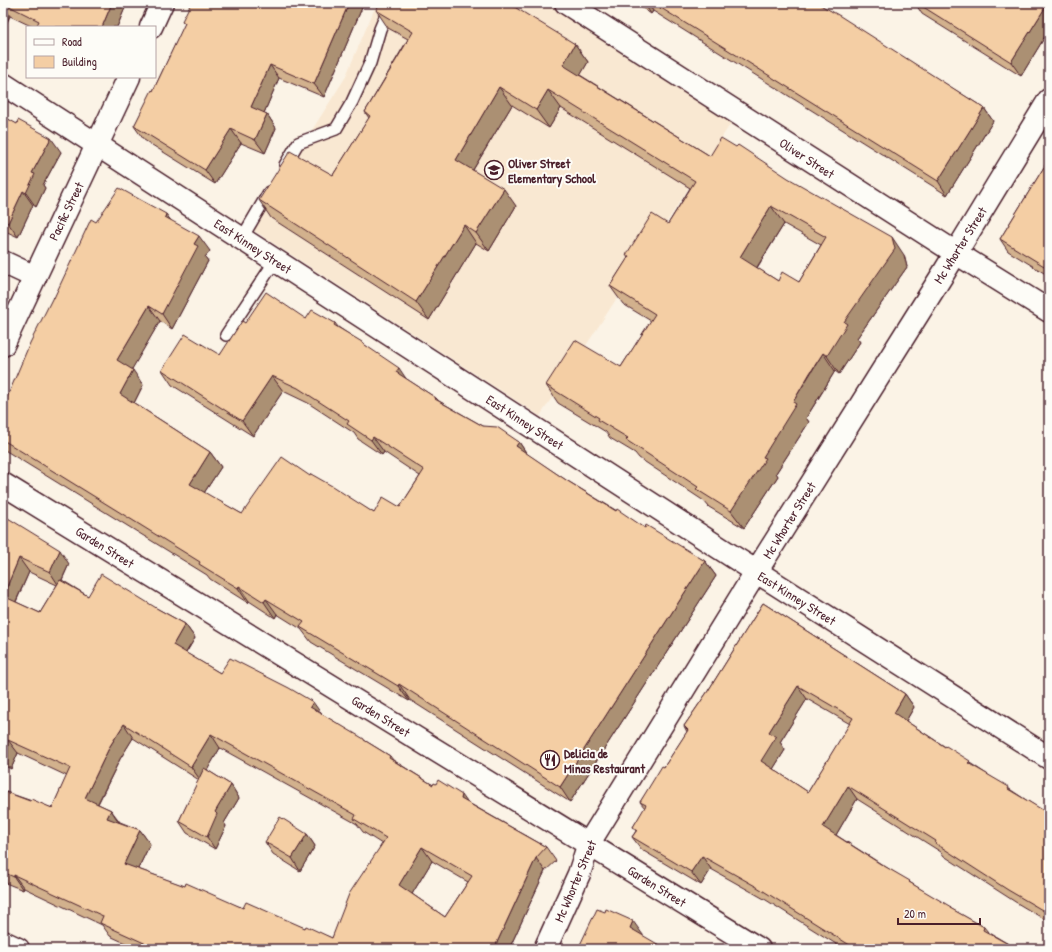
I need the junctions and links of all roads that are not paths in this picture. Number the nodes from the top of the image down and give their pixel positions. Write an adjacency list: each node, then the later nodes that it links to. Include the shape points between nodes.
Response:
1 (162, 3): 4 (street)
2 (391, 3): 9 (lane, via 370,63 336,129 298,143)
3 (566, 3): 10 (street, Oliver Street)
4 (151, 26)
5 (129, 78): 8 (street, Pacific Street)
6 (3, 84): 8 (street, East Kinney Street)
7 (1049, 100): 10 (street, Mc Whorter Street)
8 (98, 145): 9 (street, East Kinney Street); 13 (street, Pacific Street)
9 (242, 238): 11 (street, East Kinney Street)
10 (956, 253): 14 (street, Oliver Street); 18 (street, Mc Whorter Street)
11 (275, 261): 15 (lane); 18 (street, East Kinney Street)
12 (3, 262): 13 (street)
13 (35, 277): 16 (street, Pacific Street)
14 (1049, 311)
15 (226, 336)
16 (3, 345)
17 (3, 484): 20 (street, Garden Street)
18 (756, 572): 19 (street, East Kinney Street); 20 (street, Mc Whorter Street)
19 (1049, 758)
20 (589, 843): 23 (street, Mc Whorter Street, via 579,874); 24 (street, Garden Street)
21 (3, 942): 22 (street)
22 (18, 949)
23 (545, 949)
24 (759, 949)

